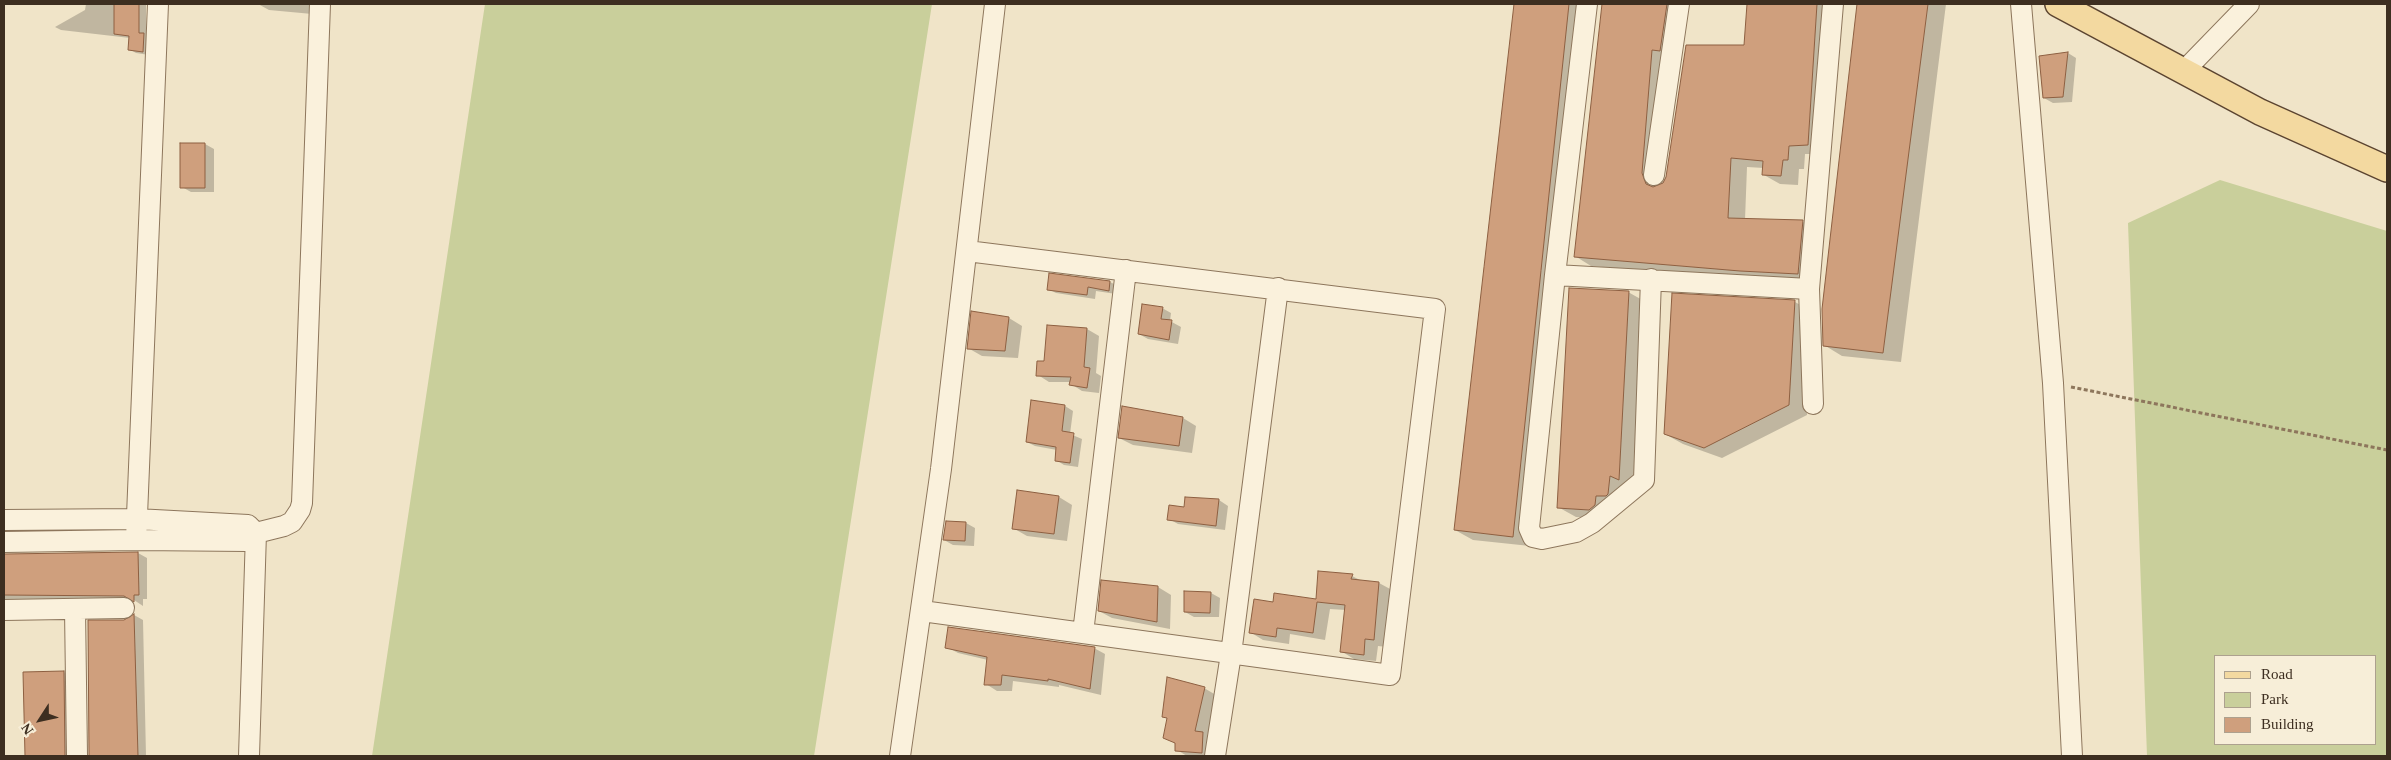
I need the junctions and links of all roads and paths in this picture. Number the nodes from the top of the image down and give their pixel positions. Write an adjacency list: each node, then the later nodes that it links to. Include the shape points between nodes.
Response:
1 (158, 4): 22 (street)
2 (320, 4): 24 (street, via 302,503 292,522)
3 (995, 4): 13 (street)
4 (1587, 4): 15 (street)
5 (1679, 4): 12 (street)
6 (1833, 4): 18 (street)
7 (2021, 4): 19 (street)
8 (2058, 4): 10 (main road)
9 (2249, 4): 10 (street)
10 (2183, 72): 11 (main road, via 2260,112)
11 (2387, 169)
12 (1654, 175)
13 (967, 251): 14 (street); 31 (street)
14 (1126, 270): 17 (street); 32 (street)
15 (1555, 275): 16 (street); 16 (street, via 1529,528 1533,537 1542,539 1576,532 1592,523 1644,480)
16 (1651, 279): 18 (street)
17 (1278, 288): 33 (street); 33 (street, via 1435,309 1390,675)
18 (1809, 289): 20 (street)
19 (2053, 383): 21 (path); 38 (street)
20 (1812, 404)
21 (2387, 450)
22 (136, 519): 23 (street); 24 (street, via 248,525); 25 (street)
23 (13, 520): 26 (street)
24 (256, 533): 25 (street, via 248,541); 35 (street)
25 (136, 540): 26 (street)
26 (25, 541): 27 (street)
27 (4, 542)
28 (124, 608): 29 (street)
29 (75, 609): 30 (street); 34 (street)
30 (4, 610)
31 (922, 611): 32 (street); 36 (street)
32 (1083, 633): 33 (street)
33 (1231, 654): 37 (street)
34 (77, 756)
35 (250, 756)
36 (900, 756)
37 (1215, 756)
38 (2072, 756)

